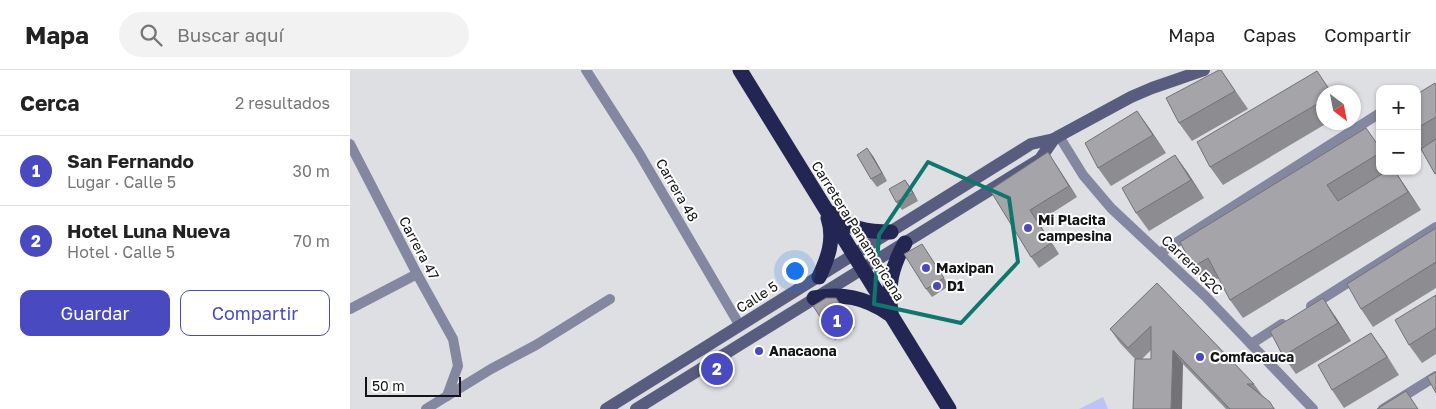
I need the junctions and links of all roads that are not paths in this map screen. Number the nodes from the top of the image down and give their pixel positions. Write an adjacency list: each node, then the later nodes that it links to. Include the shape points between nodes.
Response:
1 (586, 70): 20 (street, Carrera 48)
2 (740, 70): 7 (highway, Carretera Panamericana)
3 (1204, 70): 5 (main road, Calle 5, via 1131,97)
4 (1376, 116): 11 (street)
5 (1056, 138): 9 (main road, Calle 5, via 1030,144); 10 (main road, Calle 5, via 1040,159); 11 (street, Carrera 52C, via 1111,208)
6 (350, 144): 14 (street, Carrera 47)
7 (825, 207): 9 (highway, via 855,228); 12 (highway, Carretera Panamericana); 15 (highway, via 831,243)
8 (1436, 227): 21 (street)
9 (891, 232): 12 (main road, Calle 5)
10 (905, 244): 13 (main road, Calle 5); 19 (highway, via 890,278)
11 (1160, 253): 21 (street, Carrera 52C)
12 (854, 254): 13 (highway, Carretera Panamericana); 15 (main road, Calle 5)
13 (863, 269): 16 (main road, Calle 5); 19 (highway, Carretera Panamericana)
14 (417, 274): 18 (street); 23 (street, Carrera 47, via 453,338 458,366)
15 (818, 277): 20 (main road, Calle 5)
16 (814, 298): 19 (highway, via 839,295 864,299); 26 (main road, Calle 5)
17 (610, 299): 23 (street, via 536,346)
18 (350, 309)
19 (892, 316): 27 (highway, Carretera Panamericana)
20 (740, 326): 25 (main road, Calle 5)
21 (1251, 344): 28 (street, Carrera 52C)
22 (1436, 376): 29 (street)
23 (447, 396): 24 (street)
24 (426, 409)
25 (606, 409)
26 (636, 409)
27 (949, 409)
28 (1313, 409)
29 (1383, 409)

